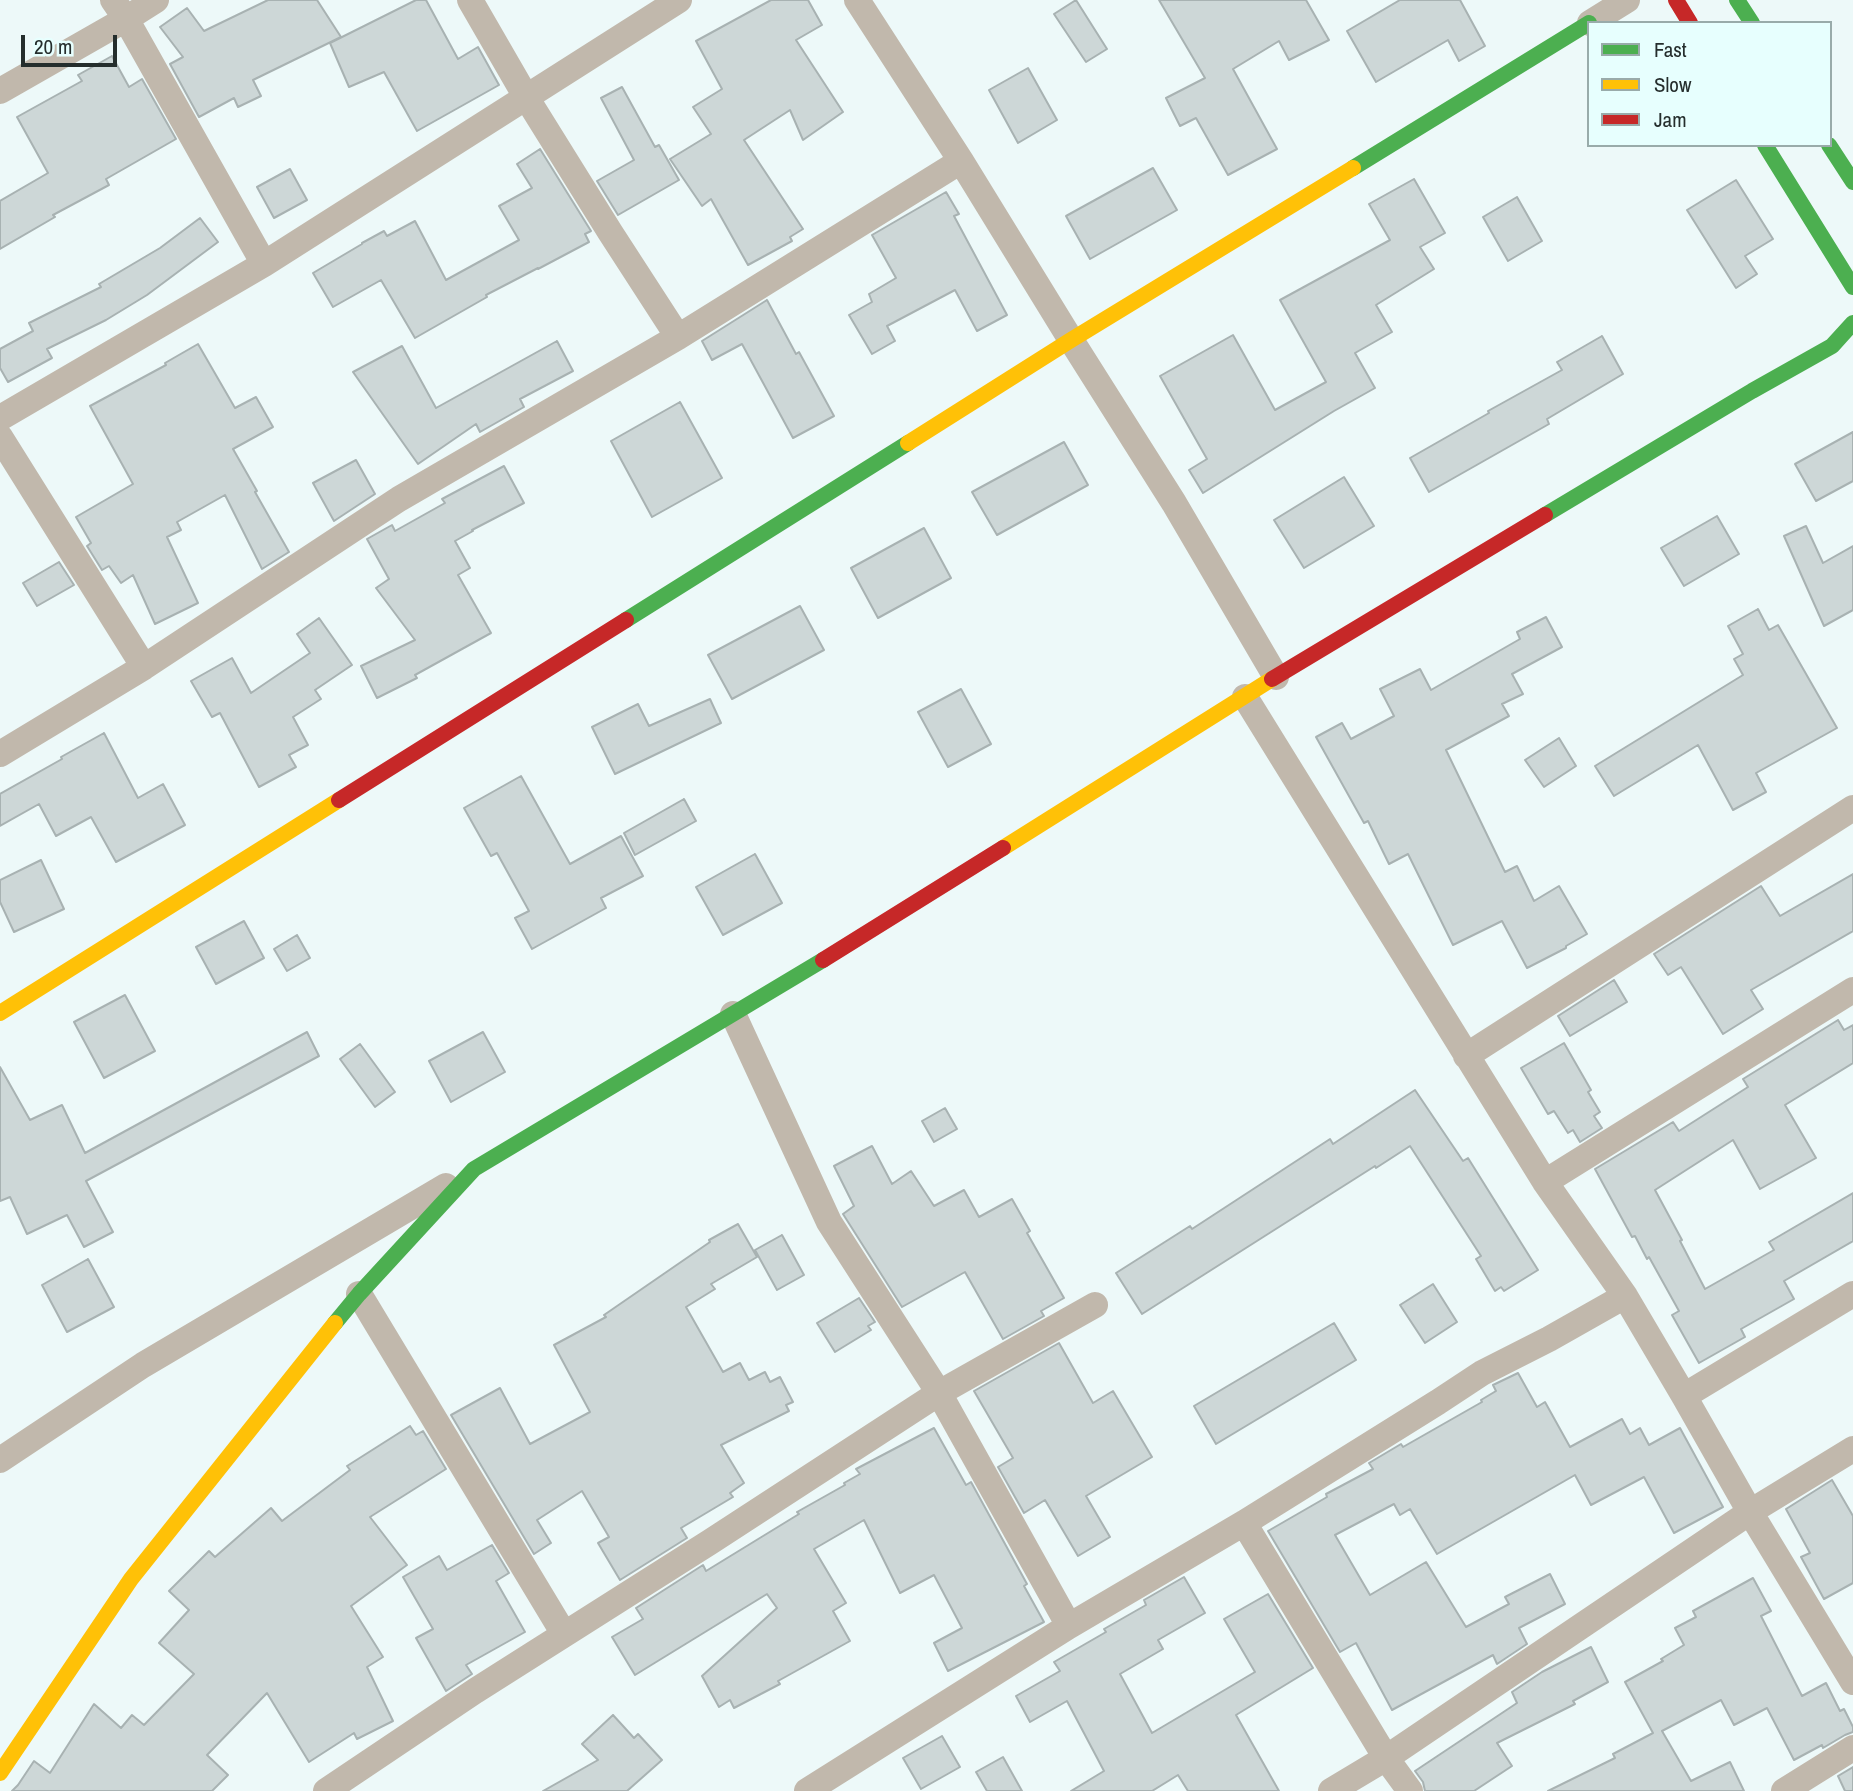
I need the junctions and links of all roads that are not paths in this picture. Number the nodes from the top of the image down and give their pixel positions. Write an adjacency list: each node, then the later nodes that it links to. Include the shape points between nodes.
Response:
1 (156, 0): 8 (street)
2 (470, 0): 14 (street)
3 (679, 0): 14 (street)
4 (857, 0): 17 (street)
5 (1627, 0): 9 (street)
6 (1676, 0): 10 (street)
7 (1737, 0): 11 (street)
8 (119, 10): 13 (street); 19 (street)
9 (1592, 21)
10 (1689, 21)
11 (1751, 21)
12 (1587, 24): 23 (street)
13 (0, 91)
14 (526, 97): 19 (street); 22 (street)
15 (1766, 147): 20 (street)
16 (1830, 147): 18 (street)
17 (961, 161): 22 (street); 23 (street)
18 (1853, 182)
19 (264, 264): 26 (street)
20 (1853, 287)
21 (1853, 323): 24 (street)
22 (678, 337): 28 (street, via 399,499)
23 (1071, 340): 29 (street); 34 (street)
24 (1832, 346): 25 (street); 29 (street)
25 (1853, 346)
26 (0, 418)
27 (0, 437): 28 (street)
28 (144, 667): 31 (street)
29 (1276, 677): 30 (street)
30 (1245, 697): 35 (street); 36 (street)
31 (0, 754)
32 (1853, 808): 36 (street)
33 (1853, 990): 38 (street)
34 (0, 1013)
35 (733, 1014): 37 (street); 43 (street, via 829,1222)
36 (1466, 1056): 38 (street)
37 (474, 1169): 39 (street); 46 (street, via 143,1365)
38 (1545, 1182): 41 (street)
39 (359, 1294): 50 (street); 54 (street, via 131,1579)
40 (1853, 1294): 44 (street)
41 (1625, 1296): 44 (street); 48 (street, via 1482,1373)
42 (1095, 1305): 43 (street)
43 (939, 1392): 49 (street); 50 (street)
44 (1684, 1396): 47 (street)
45 (1853, 1449): 47 (street)
46 (0, 1460)
47 (1750, 1512): 51 (street); 53 (street)
48 (1244, 1523): 49 (street); 53 (street)
49 (1069, 1626): 56 (street)
50 (564, 1634): 55 (street)
51 (1853, 1682)
52 (1853, 1748): 59 (street)
53 (1386, 1758): 57 (street); 58 (street)
54 (0, 1773)
55 (326, 1791)
56 (807, 1791)
57 (1331, 1791)
58 (1410, 1791)
59 (1784, 1791)

